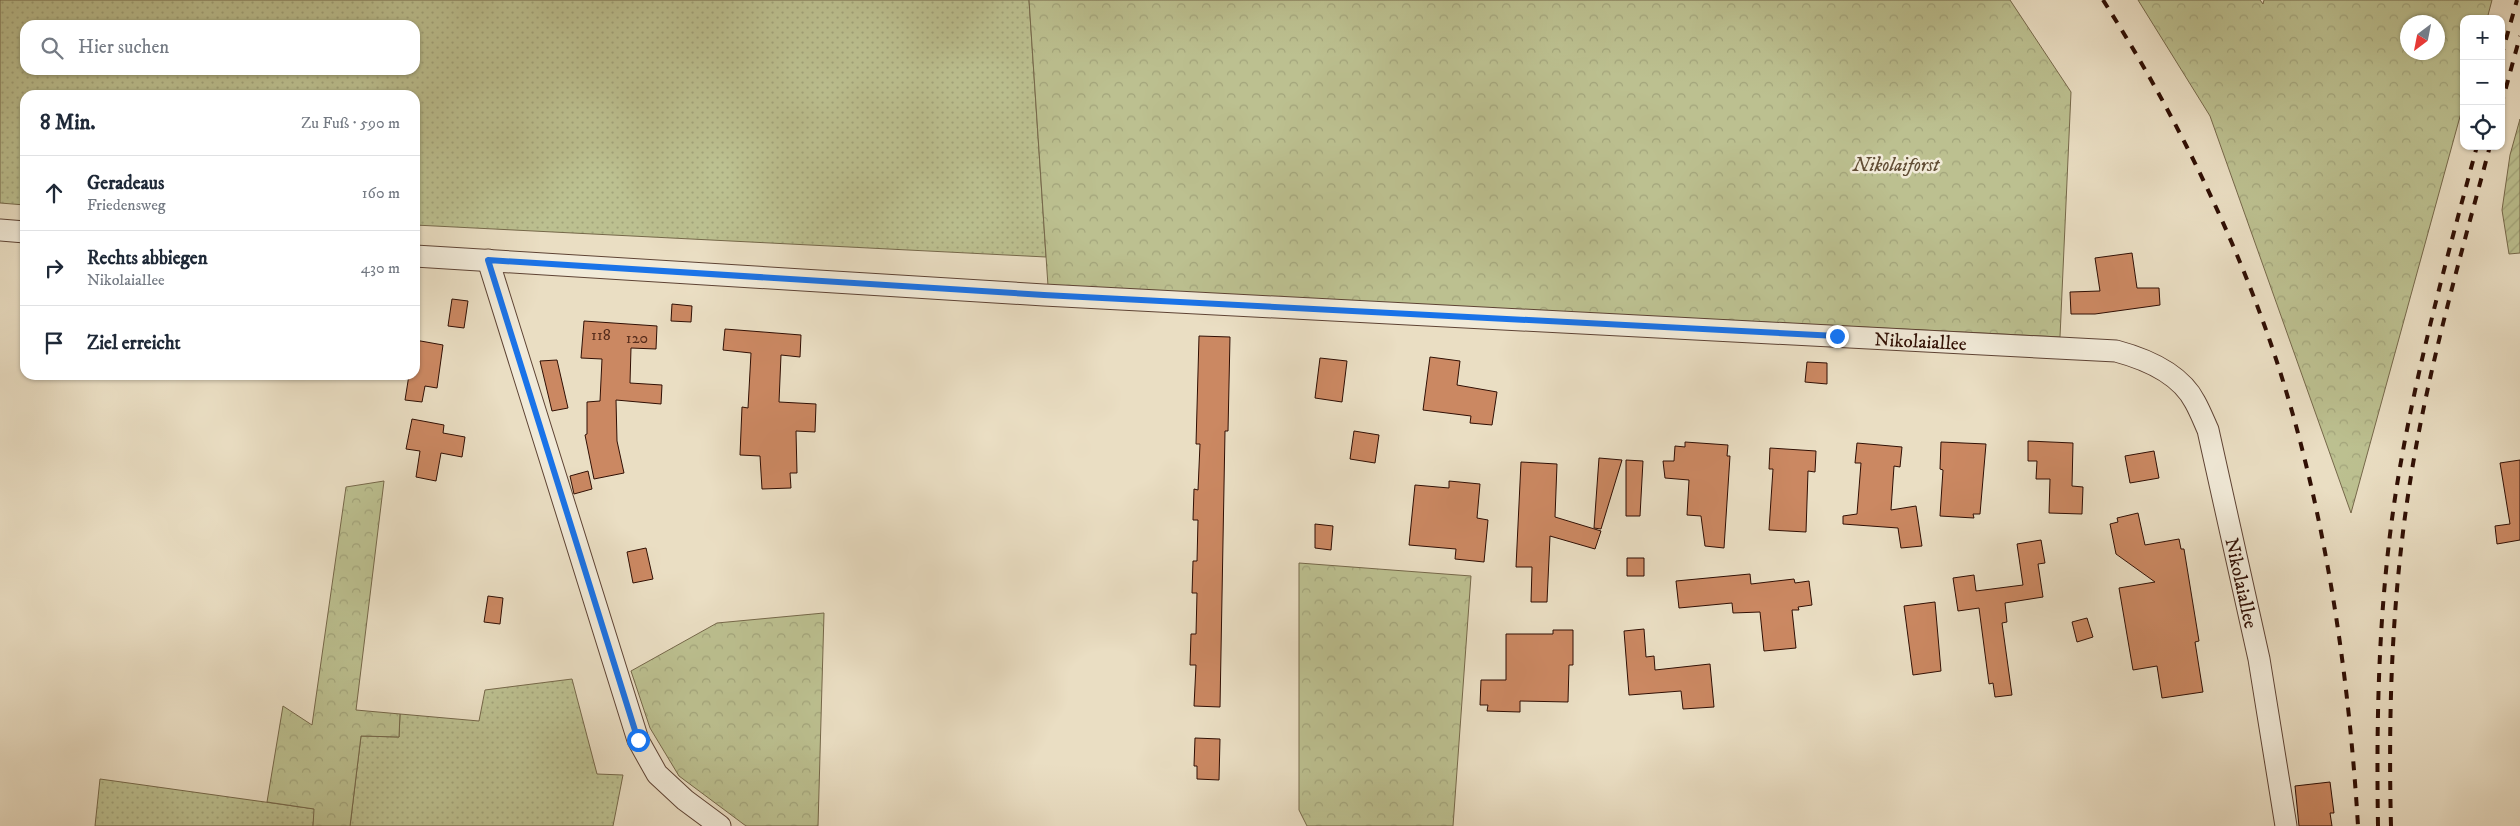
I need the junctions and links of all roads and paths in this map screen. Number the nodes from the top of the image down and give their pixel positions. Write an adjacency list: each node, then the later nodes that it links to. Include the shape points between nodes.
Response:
1 (0, 230): 2 (street)
2 (20, 232)
3 (420, 256): 4 (street, Nikolaiallee)
4 (488, 260): 5 (street, via 638,740 657,774); 6 (street, Nikolaiallee, via 1034,294 2116,351 2146,359 2174,377 2195,400 2208,430 2259,659)
5 (720, 826)
6 (2286, 826)

